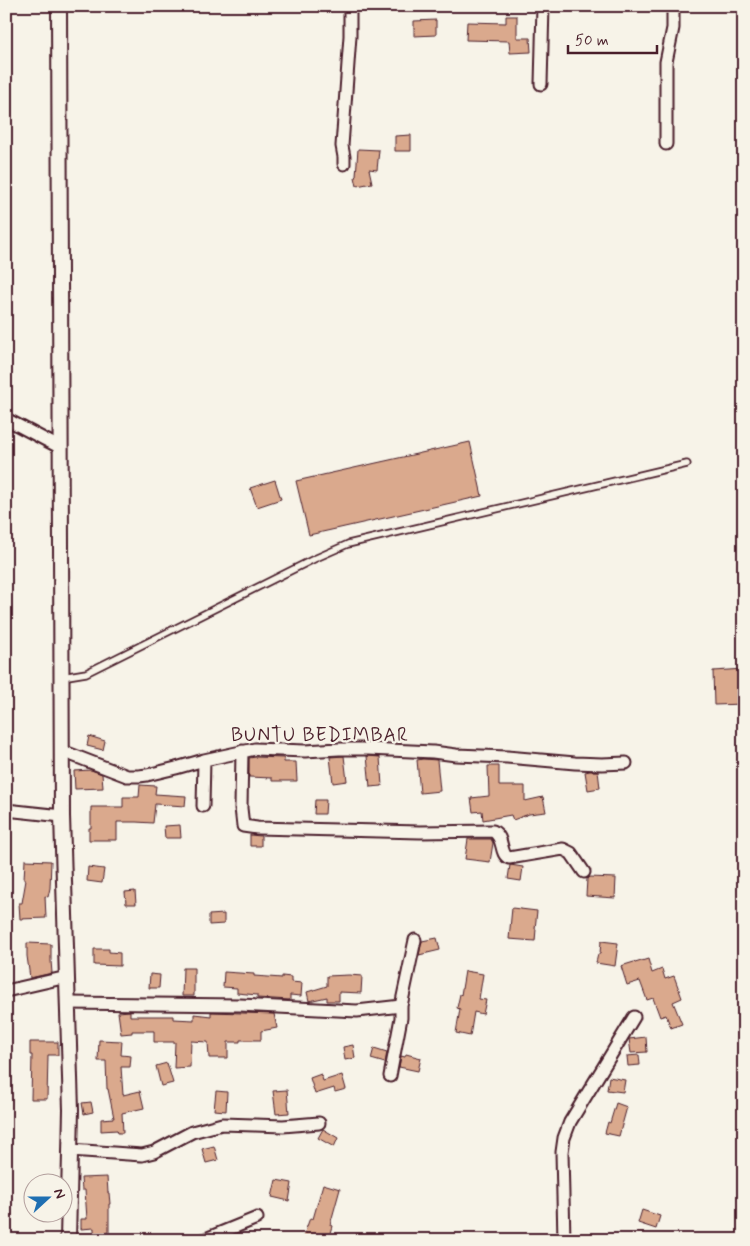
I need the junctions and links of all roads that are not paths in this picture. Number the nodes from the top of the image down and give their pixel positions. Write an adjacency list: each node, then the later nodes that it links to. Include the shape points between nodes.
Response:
1 (59, 6): 9 (street)
2 (350, 6): 7 (street, via 342,146)
3 (543, 6): 5 (street)
4 (673, 6): 6 (street, via 673,28 666,62)
5 (541, 84)
6 (666, 144)
7 (344, 164)
8 (6, 418): 9 (street)
9 (61, 439): 11 (street)
10 (687, 464): 11 (lane, via 348,544 86,673)
11 (62, 677): 12 (street)
12 (62, 751): 14 (street, via 127,776 147,775); 18 (street)
13 (242, 752): 14 (street); 15 (street, via 256,749 368,749 576,763); 19 (street, via 243,826 493,831 501,840 506,857 563,849 571,853)
14 (204, 760): 16 (street)
15 (626, 763)
16 (203, 806)
17 (6, 810): 18 (street)
18 (62, 816): 21 (street)
19 (584, 872)
20 (415, 940): 24 (street)
21 (67, 977): 22 (street); 23 (street)
22 (6, 990)
23 (68, 1004): 24 (street, via 240,1005 357,1012); 28 (street)
24 (401, 1006): 26 (street)
25 (634, 1017): 32 (street, via 570,1122 564,1138)
26 (390, 1076)
27 (319, 1123): 28 (street, via 283,1126 222,1124 192,1132 142,1155)
28 (70, 1150): 30 (street)
29 (256, 1218): 31 (street)
30 (68, 1240)
31 (203, 1240)
32 (564, 1240)

